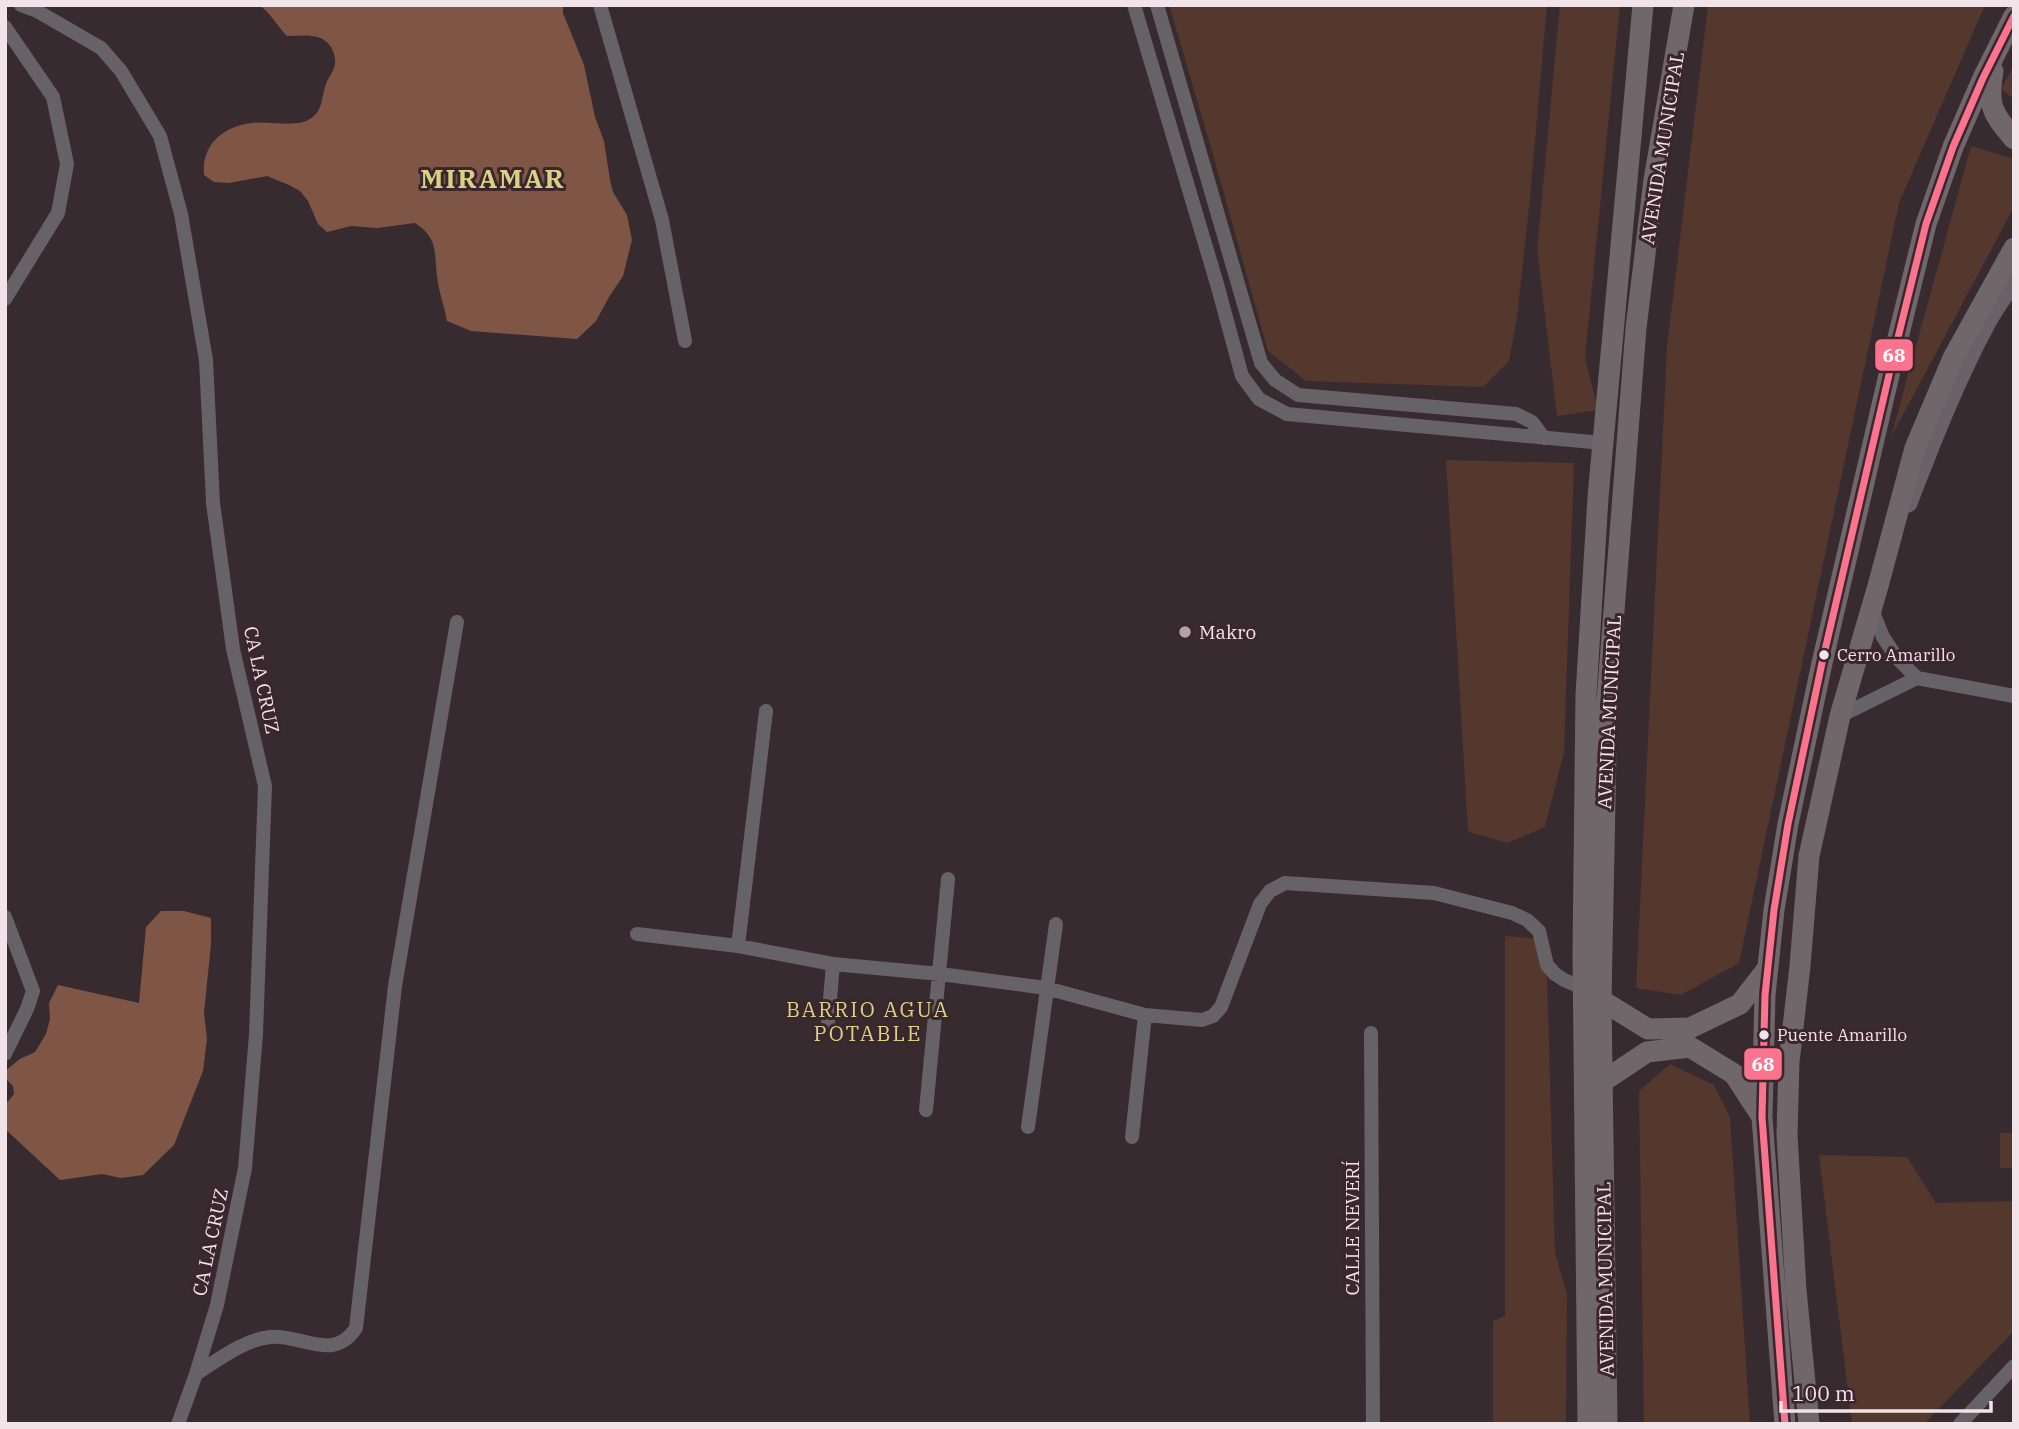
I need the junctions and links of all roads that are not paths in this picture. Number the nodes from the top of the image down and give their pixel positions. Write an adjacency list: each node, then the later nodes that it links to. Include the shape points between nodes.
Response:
1 (21, 5): 45 (street, CA LA CRUZ, via 101,48 121,71 160,136 181,214 206,360 213,503 233,649 265,786 256,1034 245,1168 217,1305)
2 (600, 5): 14 (street, via 662,220)
3 (1135, 5): 15 (street, via 1242,376 1259,398 1287,414)
4 (1157, 5): 15 (street, via 1261,363 1275,380 1298,395 1516,414 1532,422)
5 (1643, 5): 16 (highway, AVENIDA MUNICIPAL)
6 (1684, 5): 34 (highway, AVENIDA MUNICIPAL, via 1654,180 1634,342 1607,701)
7 (2014, 16): 9 (highway)
8 (5, 27): 13 (street, via 53,97 67,164 58,213)
9 (2002, 39): 10 (highway, via 1989,99); 30 (highway, via 1926,224 1822,663 1788,824)
10 (2014, 139)
11 (2014, 248): 17 (highway, via 1953,358 1915,448)
12 (2014, 279): 17 (main road, via 1989,318 1950,400)
13 (5, 299)
14 (685, 341)
15 (1544, 438): 16 (street)
16 (1603, 443): 33 (highway, AVENIDA MUNICIPAL, via 1586,695)
17 (1878, 586): 18 (highway)
18 (1871, 607): 20 (street, via 1897,659); 23 (highway)
19 (457, 622): 45 (street, via 395,986 356,1328 337,1346 270,1337 239,1347)
20 (1917, 678): 21 (street); 23 (street)
21 (2014, 696)
22 (766, 711): 28 (street)
23 (1840, 716): 51 (highway, via 1809,856 1789,1062 1787,1135 1794,1264)
24 (948, 879): 31 (street)
25 (5, 917): 38 (street, via 33,991)
26 (1056, 924): 32 (street)
27 (637, 934): 28 (street)
28 (738, 946): 29 (street)
29 (832, 964): 31 (street); 36 (street)
30 (1768, 967): 34 (highway, via 1740,1004 1690,1028 1648,1029); 41 (highway)
31 (940, 974): 32 (street); 40 (street)
32 (1046, 988): 35 (street); 42 (street)
33 (1583, 989): 35 (street, via 1555,974 1547,965 1539,931 1512,913 1434,893 1285,883 1270,891 1261,904 1221,1007 1213,1016 1202,1020); 48 (highway, AVENIDA MUNICIPAL)
34 (1601, 1000): 39 (highway, AVENIDA MUNICIPAL)
35 (1146, 1015): 43 (street)
36 (828, 1023)
37 (1371, 1033): 47 (street, CALLE NEVERÍ)
38 (5, 1054)
39 (1602, 1082): 41 (highway, via 1647,1052 1690,1047 1734,1074); 49 (highway, AVENIDA MUNICIPAL)
40 (926, 1110)
41 (1762, 1117): 50 (highway)
42 (1028, 1127)
43 (1132, 1137)
44 (2014, 1366): 52 (street)
45 (196, 1374): 46 (street, CA LA CRUZ)
46 (178, 1424)
47 (1373, 1424)
48 (1588, 1424)
49 (1607, 1424)
50 (1785, 1424)
51 (1809, 1424)
52 (1960, 1424)

